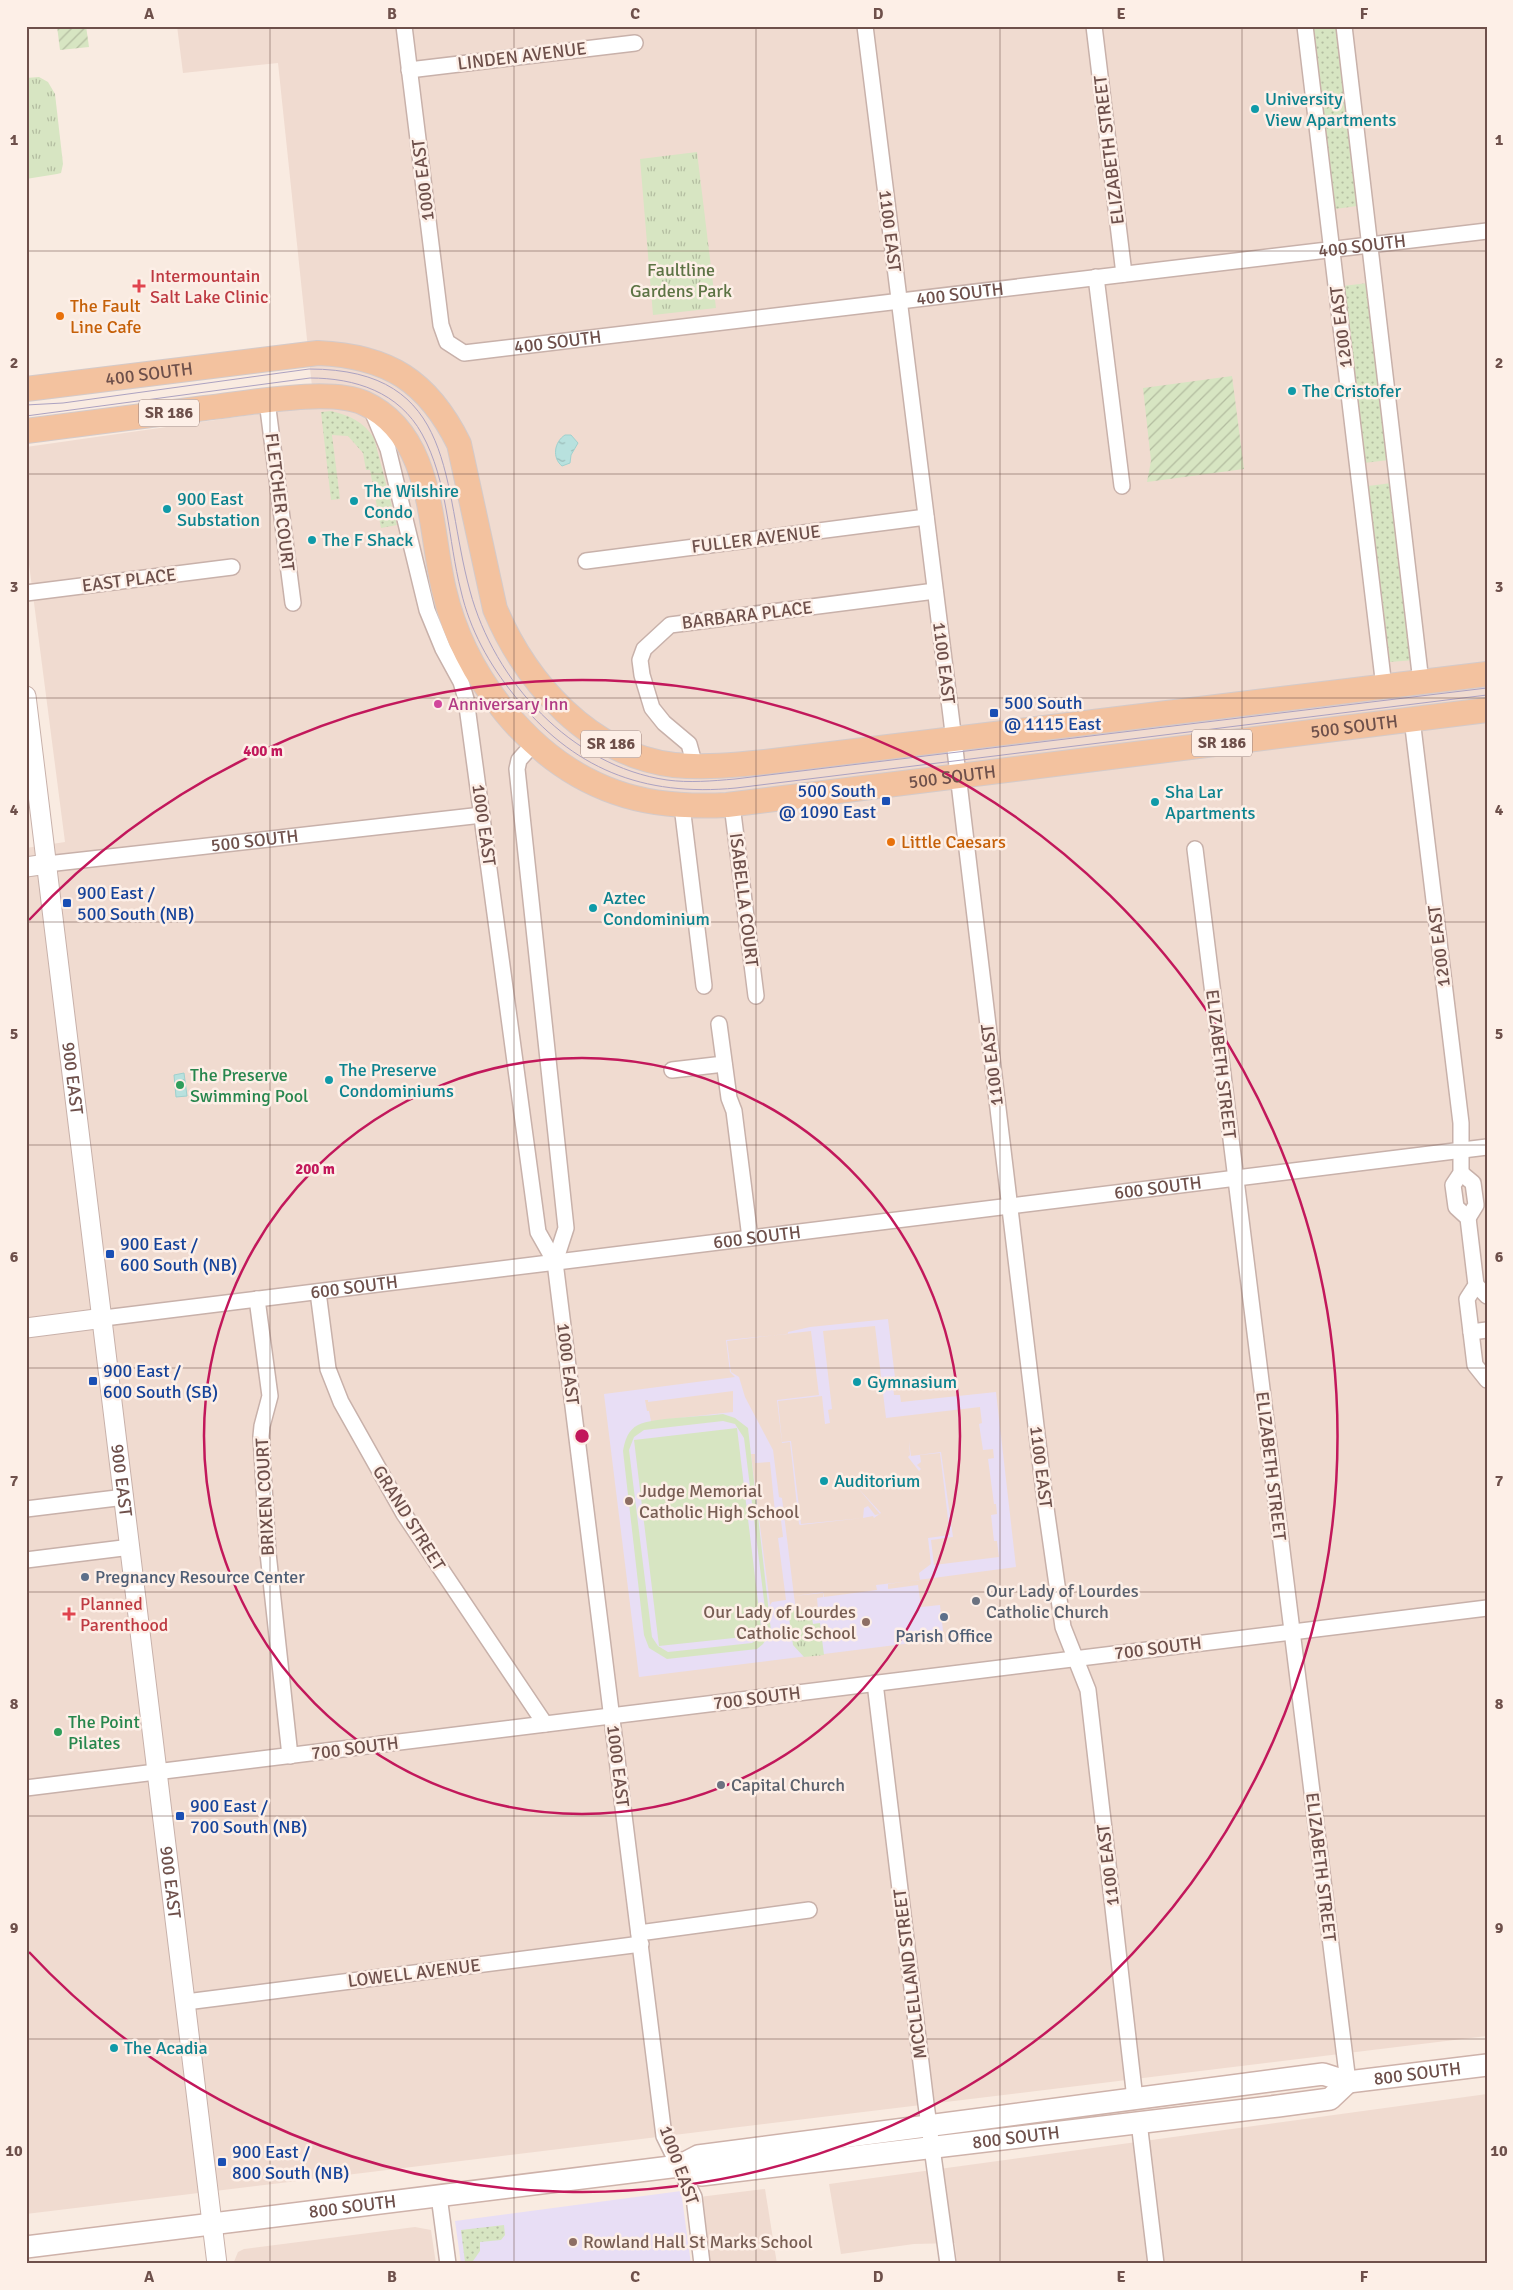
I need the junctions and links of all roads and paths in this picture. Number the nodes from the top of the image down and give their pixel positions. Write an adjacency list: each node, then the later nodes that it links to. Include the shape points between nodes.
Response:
1 (404, 26): 7 (street, 1000 EAST)
2 (865, 26): 13 (street, 1100 EAST)
3 (1094, 26): 11 (street, ELIZABETH STREET)
4 (1305, 26): 10 (street, 1200 EAST)
5 (1344, 26): 9 (street)
6 (635, 43): 7 (street, LINDEN AVENUE)
7 (409, 70): 14 (street, 1000 EAST)
8 (1487, 231): 9 (street, 400 SOUTH)
9 (1370, 245): 10 (street, 400 SOUTH); 28 (street)
10 (1332, 250): 11 (street, 400 SOUTH); 29 (street, 1200 EAST)
11 (1124, 274): 12 (street, 400 SOUTH)
12 (1096, 277): 13 (street, 400 SOUTH); 19 (street)
13 (899, 301): 14 (street, 400 SOUTH, via 475,353 454,349); 20 (street, 1100 EAST)
14 (443, 333)
15 (26, 389): 26 (main road, 400 SOUTH / SR 186, via 318,353 362,357 388,366 429,396 459,444 488,581)
16 (267, 401): 17 (main road, SR 186, via 337,397); 18 (main road, SR 186); 25 (street, FLETCHER COURT)
17 (362, 402): 34 (main road, 500 SOUTH / SR 186, via 387,418 412,449 421,471 444,592 456,627 471,662 506,712); 39 (street, 1000 EAST, via 380,425 428,610 466,699)
18 (26, 431)
19 (1122, 486)
20 (926, 517): 21 (street, FULLER AVENUE); 23 (street, 1100 EAST)
21 (586, 561)
22 (232, 567): 24 (street, EAST PLACE)
23 (935, 591): 33 (street, 1100 EAST); 35 (street, BARBARA PLACE, via 670,625 644,649 640,660 642,675 652,708 689,744)
24 (26, 592)
25 (293, 603)
26 (504, 632): 35 (main road, 500 SOUTH / SR 186, via 554,700 574,720 594,734 647,759)
27 (1487, 674): 28 (main road, 500 SOUTH / SR 186)
28 (1421, 682): 29 (main road, 500 SOUTH / SR 186)
29 (1384, 687): 33 (main road, 500 SOUTH / SR 186)
30 (26, 696): 41 (street, 900 EAST)
31 (1487, 710): 32 (main road, 500 SOUTH / SR 186)
32 (1412, 719): 36 (main road, 500 SOUTH / SR 186); 49 (street, 1200 EAST)
33 (954, 739): 35 (main road, 500 SOUTH / SR 186, via 748,764); 36 (street, 1100 EAST)
34 (535, 742): 38 (main road, 500 SOUTH / SR 186, via 568,767 615,792); 53 (street, 1000 EAST, via 519,760 517,769 566,1228)
35 (695, 766)
36 (958, 776): 37 (main road, 500 SOUTH / SR 186); 51 (street, 1100 EAST)
37 (732, 804): 38 (main road, 500 SOUTH / SR 186); 44 (street, ISABELLA COURT)
38 (682, 806): 43 (street)
39 (482, 815): 41 (street, 500 SOUTH); 53 (street, 1000 EAST, via 538,1232)
40 (1195, 849): 50 (street, ELIZABETH STREET)
41 (48, 864): 42 (street, 500 SOUTH); 58 (street, 900 EAST)
42 (26, 867)
43 (704, 986)
44 (756, 996)
45 (719, 1024): 46 (street)
46 (724, 1064): 47 (street); 52 (street, via 734,1111)
47 (672, 1070)
48 (1487, 1147): 49 (street, 600 SOUTH)
49 (1462, 1150): 50 (street, 600 SOUTH); 54 (street, 1200 EAST, via 1461,1172 1473,1183 1476,1205 1468,1218)
50 (1236, 1178): 51 (street, 600 SOUTH); 68 (street, ELIZABETH STREET)
51 (1009, 1206): 52 (street, 600 SOUTH); 69 (street, 1100 EAST, via 1054,1567 1063,1627)
52 (750, 1238): 53 (street, 600 SOUTH)
53 (555, 1262): 55 (street, 600 SOUTH); 71 (street, 1000 EAST)
54 (1476, 1285): 56 (street); 61 (street, 1200 EAST, via 1467,1299)
55 (318, 1292): 57 (street, 600 SOUTH); 72 (street, GRAND STREET, via 328,1369 344,1409 404,1514)
56 (1487, 1296)
57 (257, 1299): 58 (street, 600 SOUTH); 73 (street, BRIXEN COURT, via 270,1396 261,1436 268,1553)
58 (104, 1318): 59 (street, 600 SOUTH); 63 (street, 900 EAST)
59 (26, 1328)
60 (1487, 1330): 61 (street)
61 (1471, 1332): 62 (street, 1200 EAST, via 1475,1365)
62 (1487, 1380)
63 (125, 1497): 64 (street); 65 (street, 900 EAST)
64 (26, 1509)
65 (131, 1547): 66 (street); 74 (street, 900 EAST)
66 (26, 1560)
67 (1487, 1608): 68 (street, 700 SOUTH)
68 (1292, 1632): 69 (street, 700 SOUTH); 80 (street, ELIZABETH STREET)
69 (1075, 1659): 70 (street, 700 SOUTH); 81 (street, 1100 EAST, via 1088,1690)
70 (875, 1683): 71 (street, 700 SOUTH); 83 (street, MCCLELLAND STREET)
71 (612, 1716): 72 (street, 700 SOUTH); 77 (street, 1000 EAST)
72 (545, 1724): 73 (street, 700 SOUTH)
73 (290, 1756): 74 (street, 700 SOUTH)
74 (159, 1772): 75 (street, 700 SOUTH); 78 (street, 900 EAST)
75 (26, 1788)
76 (809, 1910): 77 (street, LOWELL AVENUE)
77 (640, 1938): 78 (street, LOWELL AVENUE); 85 (street, 1000 EAST, via 664,2136)
78 (186, 2002): 87 (street, 900 EAST)
79 (1487, 2065): 80 (main road, 800 SOUTH)
80 (1348, 2082): 81 (main road, 800 SOUTH, via 1323,2074); 82 (main road, 800 SOUTH, via 1330,2099)
81 (1135, 2099): 83 (main road, 800 SOUTH)
82 (1139, 2122): 84 (main road, 800 SOUTH); 93 (street)
83 (930, 2125): 84 (street, MCCLELLAND STREET); 85 (main road, 800 SOUTH, via 698,2156)
84 (933, 2148): 85 (main road, 800 SOUTH, via 701,2175); 92 (street, MCCLELLAND STREET)
85 (679, 2166): 86 (main road, 800 SOUTH); 91 (street, 1000 EAST, via 694,2197)
86 (439, 2196): 87 (main road, 800 SOUTH); 90 (street)
87 (213, 2223): 88 (main road, 800 SOUTH); 89 (street, 900 EAST)
88 (26, 2246)
89 (217, 2264)
90 (448, 2264)
91 (702, 2264)
92 (948, 2264)
93 (1156, 2264)

